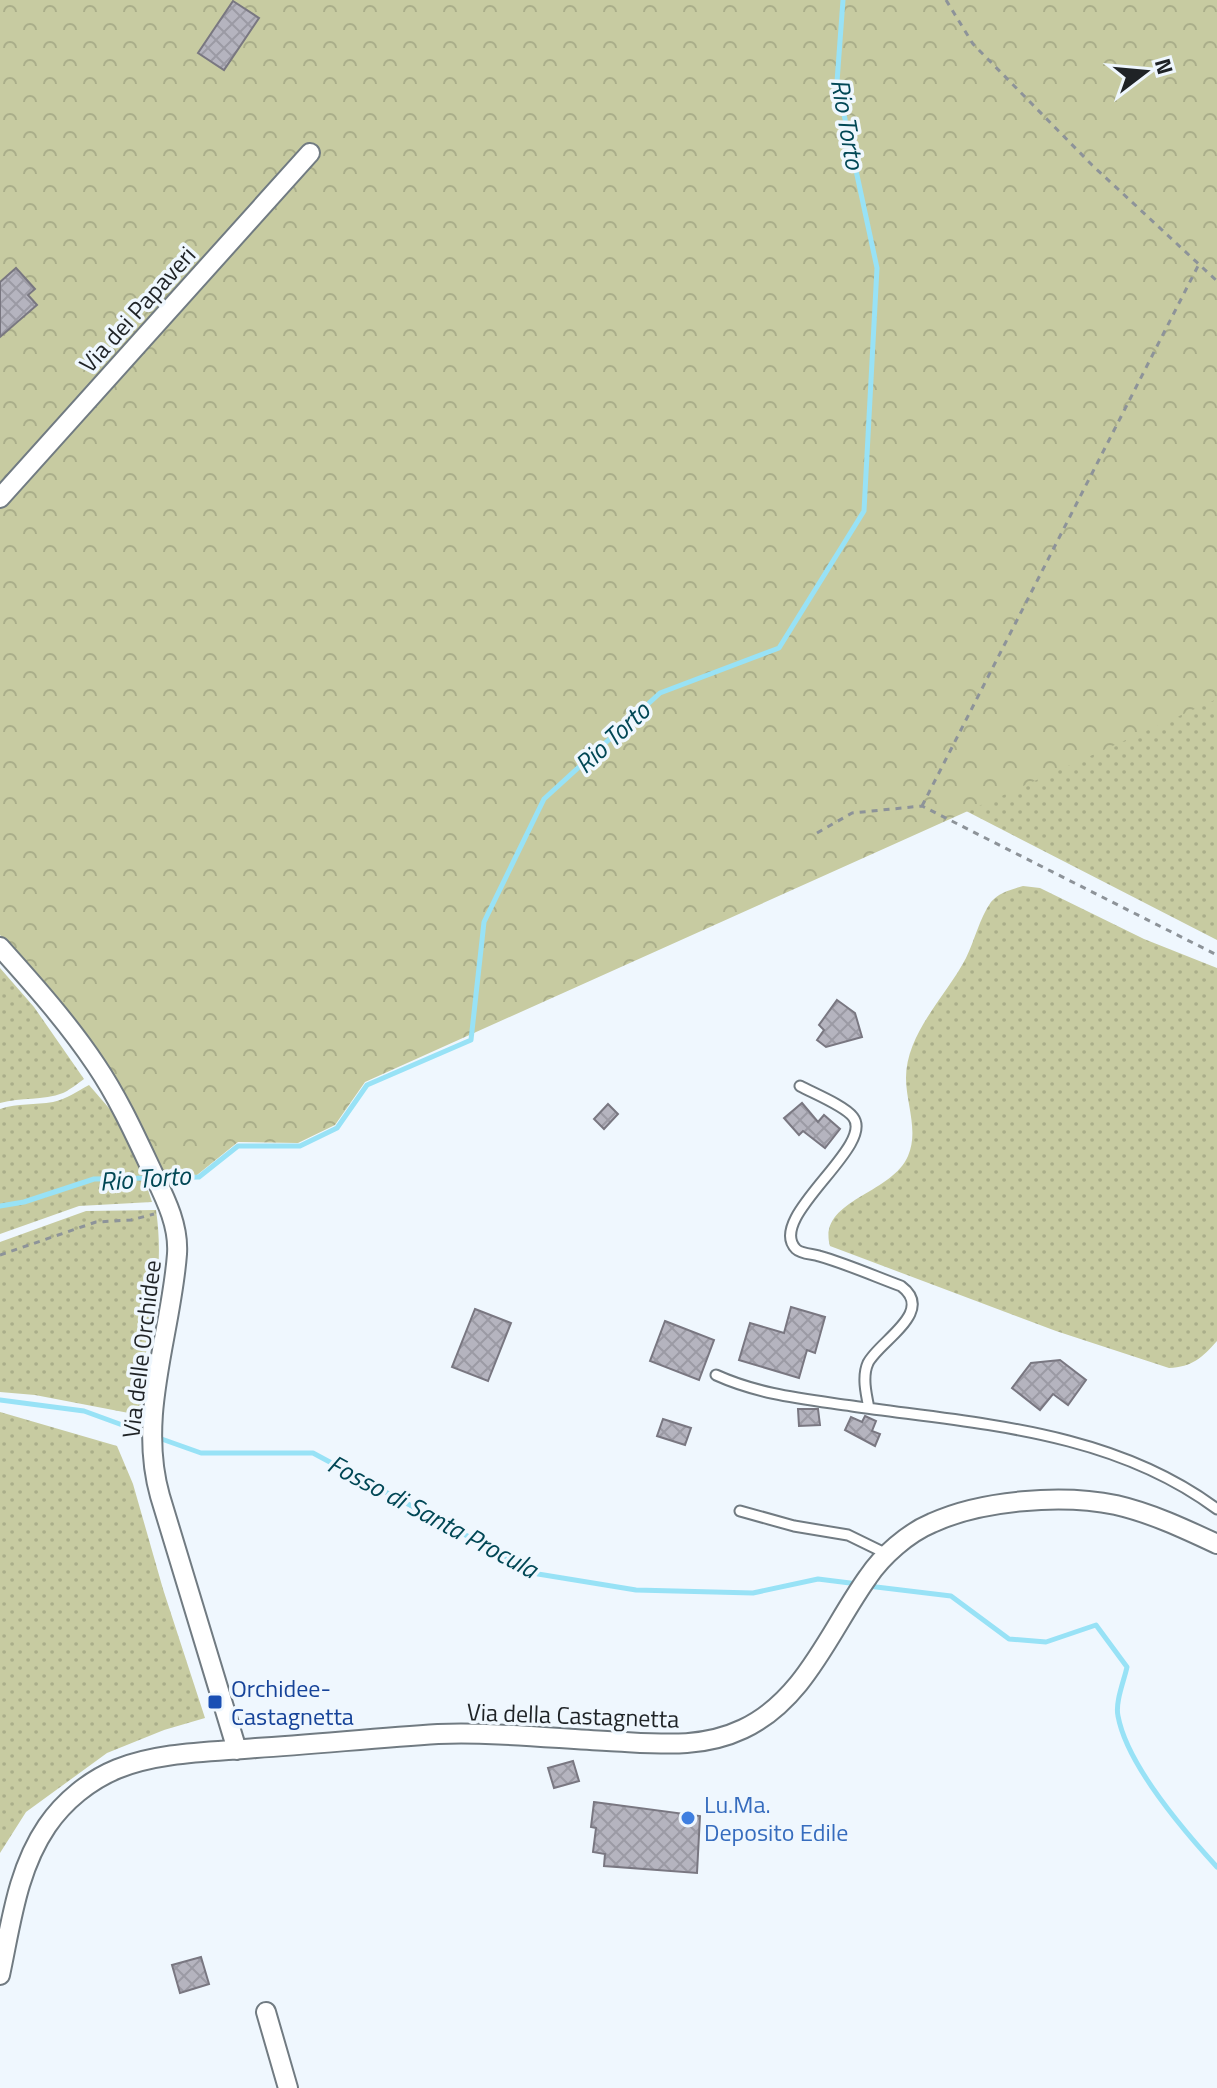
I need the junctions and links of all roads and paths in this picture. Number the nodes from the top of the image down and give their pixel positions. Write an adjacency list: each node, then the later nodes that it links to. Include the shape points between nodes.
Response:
1 (946, 0): 3 (path, via 973,44)
2 (310, 153): 5 (street, Via dei Papaveri)
3 (1199, 264): 4 (path); 6 (path)
4 (1217, 281)
5 (0, 498)
6 (922, 806): 7 (path, via 852,813); 9 (path)
7 (817, 833)
8 (0, 947): 11 (street, Via delle Orchidee, via 92,1059)
9 (1217, 955)
10 (800, 1086): 14 (lane, via 849,1113 857,1127 798,1214 793,1245 901,1286 910,1295 907,1319 868,1363)
11 (169, 1208): 12 (path, via 131,1220 96,1222); 19 (street, Via delle Orchidee, via 178,1249 157,1377 154,1469)
12 (0, 1255)
13 (716, 1375): 14 (lane, via 765,1393)
14 (869, 1408): 15 (lane, via 957,1418 1079,1444 1166,1475)
15 (1217, 1509)
16 (740, 1511): 18 (lane, via 848,1535)
17 (1217, 1544): 18 (street, Via della Castagnetta, via 1121,1507 1037,1501 951,1515 921,1529)
18 (889, 1555): 19 (street, Via della Castagnetta, via 872,1571 816,1661 785,1699 747,1728 715,1740 678,1745 455,1734)
19 (237, 1750): 20 (street, Via della Castagnetta, via 123,1767 61,1808 26,1867)
20 (0, 1975)
21 (266, 2012): 22 (street)
22 (288, 2088)

